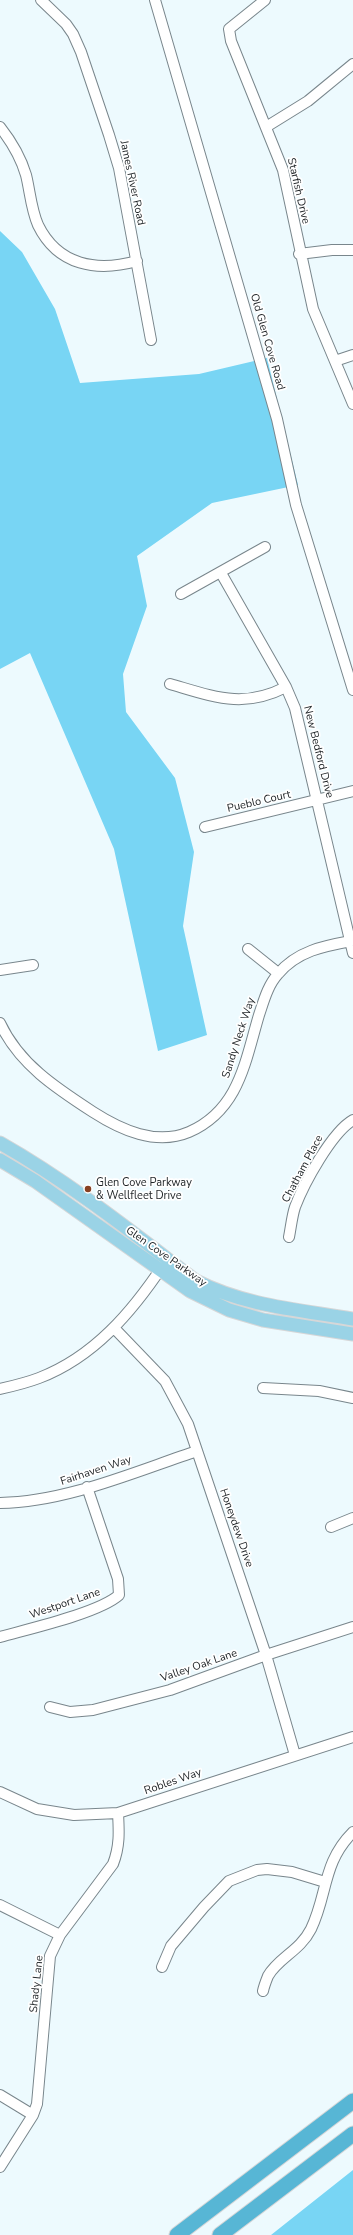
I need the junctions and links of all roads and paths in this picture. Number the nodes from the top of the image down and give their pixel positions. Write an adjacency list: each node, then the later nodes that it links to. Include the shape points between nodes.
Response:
1 (41, 0): 9 (street, James River Road, via 66,24 81,52 119,168)
2 (155, 0): 19 (street, Old Glen Cove Road, via 277,419 296,505)
3 (264, 0): 6 (street, Starfish Drive, via 229,29 231,41)
4 (353, 64): 6 (street, via 303,105)
5 (0, 126): 9 (street, via 21,161 39,226 53,246 80,264 93,267 119,266)
6 (266, 127): 8 (street, Starfish Drive, via 283,170)
7 (353, 250): 8 (street)
8 (300, 254): 12 (street, Starfish Drive, via 313,309)
9 (137, 261): 10 (street, James River Road)
10 (151, 340)
11 (353, 355): 12 (street)
12 (335, 361): 13 (street, Starfish Drive)
13 (353, 404)
14 (265, 547): 15 (street)
15 (221, 573): 16 (street); 18 (street, New Bedford Drive)
16 (181, 594)
17 (170, 684): 18 (street, via 206,695 244,700 261,698)
18 (286, 687): 21 (street, New Bedford Drive, via 295,708)
19 (353, 690)
20 (353, 791): 21 (street, Pueblo Court)
21 (318, 800): 22 (street, Pueblo Court); 23 (street, New Bedford Drive)
22 (205, 826)
23 (351, 941): 25 (street, New Bedford Drive); 28 (street, Sandy Neck Way, via 301,954)
24 (248, 949): 28 (street)
25 (353, 953)
26 (33, 965): 27 (street)
27 (0, 970)
28 (278, 973): 29 (street, Sandy Neck Way, via 269,986 241,1076 231,1098 214,1117 177,1137 151,1137 125,1130 104,1119 59,1090 34,1070 10,1042)
29 (0, 1023)
30 (353, 1120): 33 (street, Chatham Place, via 333,1137 325,1149 295,1207)
31 (0, 1143): 34 (main road, Glen Cove Parkway, via 86,1199)
32 (0, 1160): 35 (main road, Glen Cove Parkway, via 35,1181)
33 (289, 1237)
34 (168, 1259): 35 (street); 36 (main road, Glen Cove Parkway, via 196,1281 233,1297 264,1305)
35 (160, 1271): 37 (street); 38 (main road, Glen Cove Parkway, via 190,1292 229,1310 263,1320)
36 (353, 1319)
37 (115, 1329): 40 (street, via 54,1372); 42 (street, Honeydew Drive, via 171,1390 188,1424)
38 (353, 1334)
39 (263, 1388): 41 (street, via 319,1391)
40 (0, 1389)
41 (353, 1398)
42 (197, 1451): 43 (street, Fairhaven Way); 49 (street, Honeydew Drive)
43 (87, 1487): 44 (street, Fairhaven Way, via 28,1502); 48 (street, Westport Lane, via 118,1579 118,1595 86,1611)
44 (0, 1503)
45 (353, 1518): 46 (street)
46 (331, 1527)
47 (353, 1627): 49 (street, Valley Oak Lane)
48 (0, 1637)
49 (266, 1654): 50 (street, Valley Oak Lane, via 170,1690 93,1710 70,1712); 52 (street, Honeydew Drive)
50 (50, 1707)
51 (353, 1737): 52 (street, Robles Way)
52 (295, 1755): 54 (street, Robles Way)
53 (0, 1792): 54 (street, Robles Way, via 37,1809 93,1816)
54 (118, 1813): 58 (street, Shady Lane, via 118,1852 113,1864)
55 (353, 1832): 56 (street, via 336,1852)
56 (325, 1882): 59 (street, via 292,1872 267,1869 257,1870 229,1881 204,1906 171,1946); 60 (street, via 311,1928 297,1949 273,1970)
57 (0, 1905): 58 (street)
58 (60, 1935): 64 (street, Shady Lane, via 50,1956 40,2078)
59 (162, 1967)
60 (263, 1991)
61 (0, 2095): 64 (street)
62 (353, 2095): 65 (highway)
63 (353, 2101): 65 (highway)
64 (33, 2115): 67 (street, Shady Lane)
65 (327, 2121): 68 (highway)
66 (353, 2134): 69 (highway)
67 (0, 2167)
68 (177, 2235)
69 (220, 2235)

